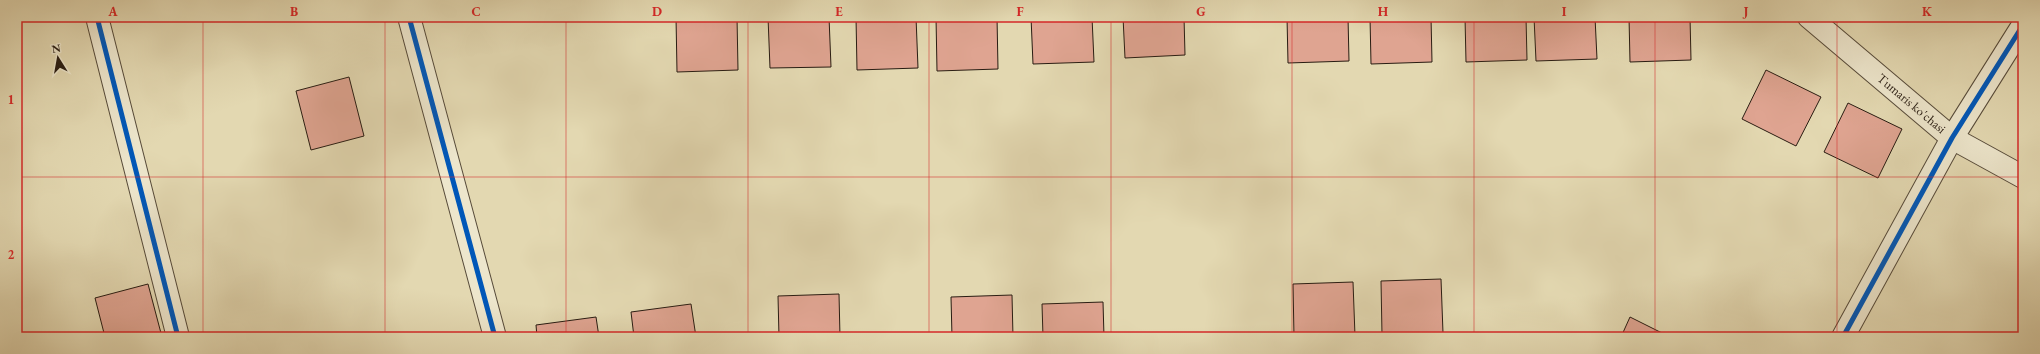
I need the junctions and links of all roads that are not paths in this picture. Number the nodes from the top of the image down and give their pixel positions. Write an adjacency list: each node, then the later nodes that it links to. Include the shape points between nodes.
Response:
1 (96, 17): 7 (street)
2 (409, 17): 8 (street)
3 (1809, 17): 5 (street, Tumaris ko'chasi)
4 (2023, 25): 5 (street)
5 (1952, 138): 6 (street, Tumaris ko'chasi); 9 (street)
6 (2023, 177)
7 (178, 337)
8 (495, 337)
9 (1843, 337)

